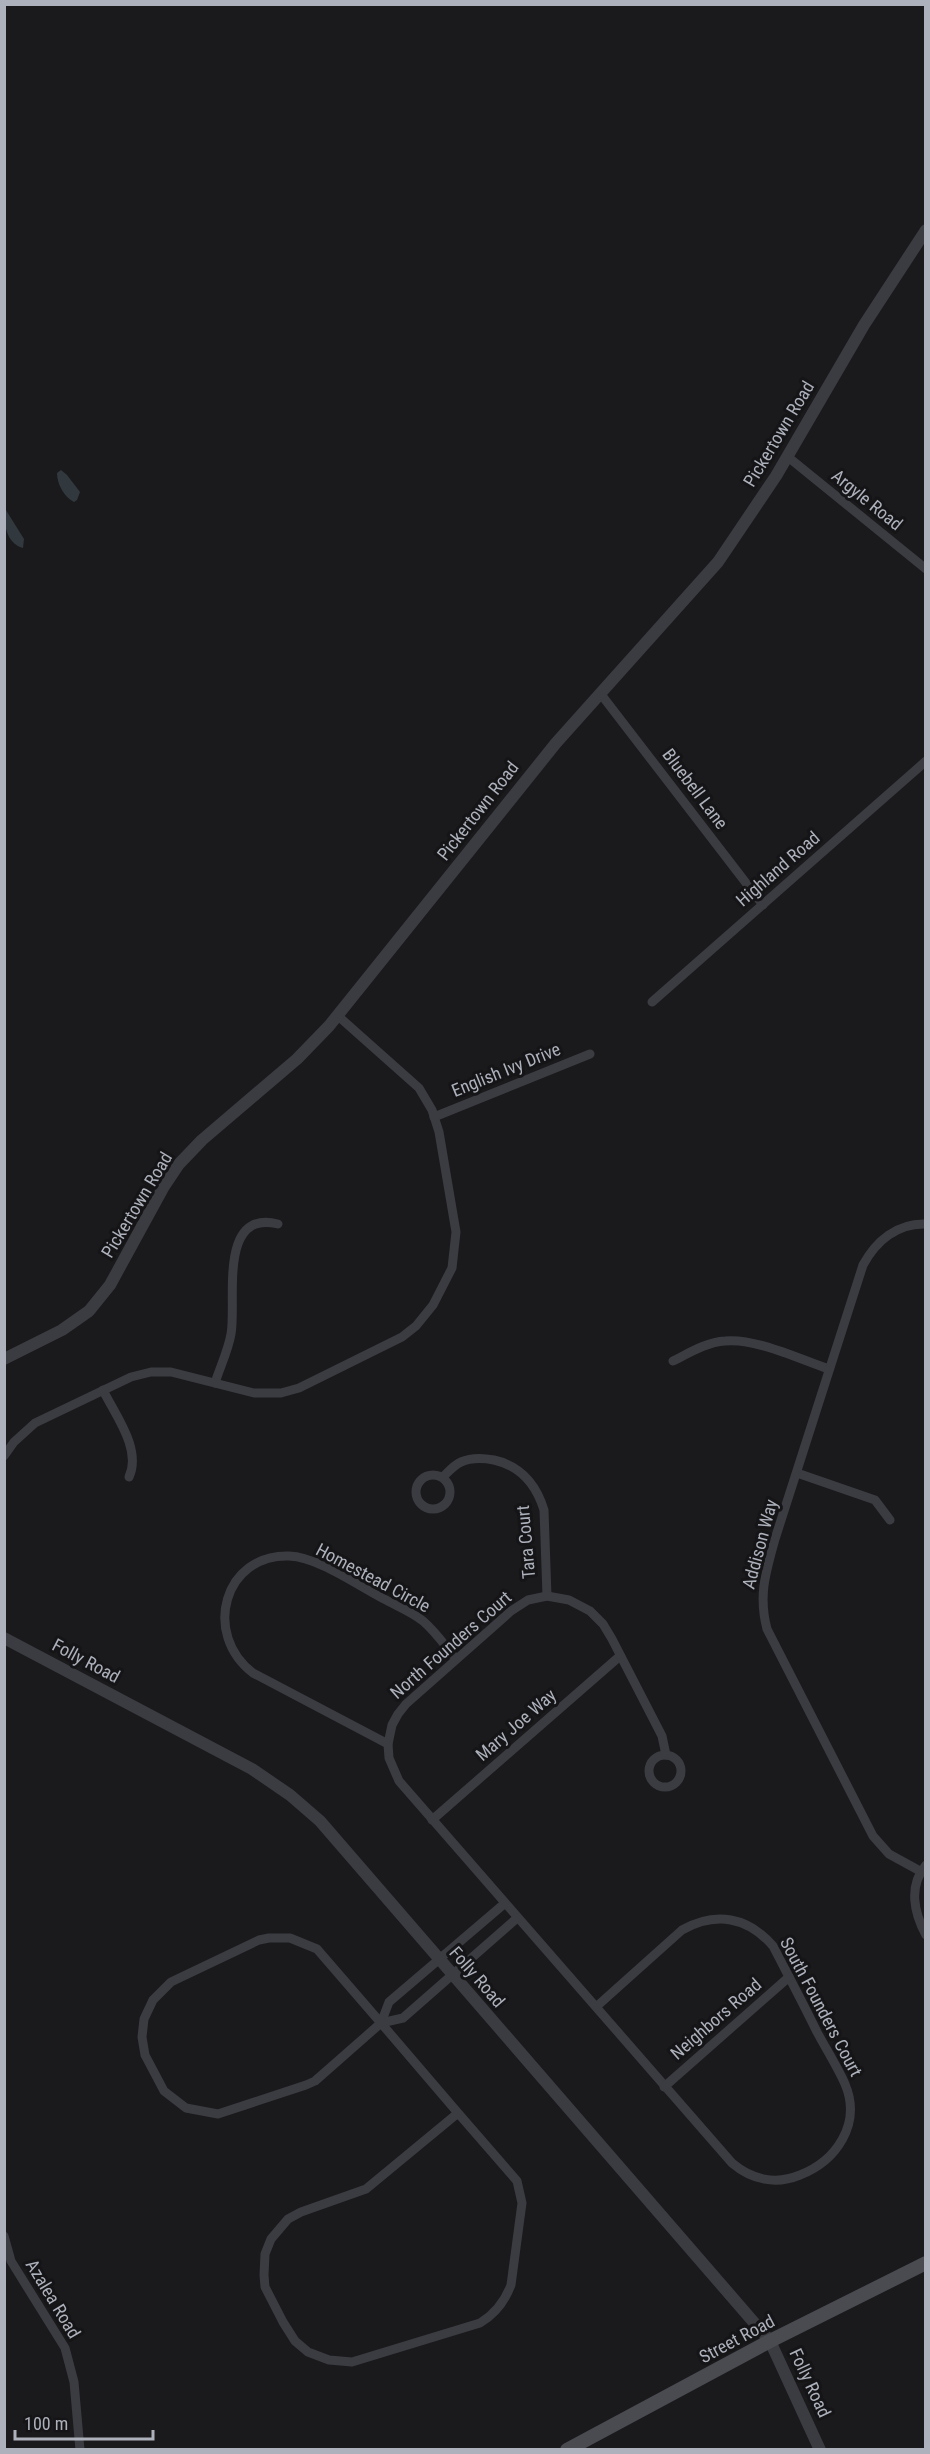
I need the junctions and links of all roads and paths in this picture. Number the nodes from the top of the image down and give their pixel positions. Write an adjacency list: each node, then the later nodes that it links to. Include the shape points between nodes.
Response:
1 (926, 230): 2 (street, Pickertown Road, via 864,325)
2 (788, 457): 3 (street, Argyle Road); 4 (street, Pickertown Road, via 718,562)
3 (926, 569)
4 (600, 693): 6 (street, Bluebell Lane); 8 (street, Pickertown Road, via 521,784)
5 (926, 761): 6 (street, Highland Road)
6 (763, 905): 7 (street, Highland Road)
7 (652, 1002)
8 (338, 1016): 10 (street, via 419,1088); 13 (street, Pickertown Road, via 297,1059 179,1164 110,1285 89,1311 62,1330)
9 (590, 1054): 10 (street, English Ivy Drive)
10 (434, 1117): 16 (street, via 456,1232 452,1268 423,1318 402,1337 292,1391 263,1395)
11 (278, 1224): 16 (street, via 255,1224 235,1251 231,1335)
12 (926, 1224): 15 (street, Addison Way, via 888,1234 869,1254)
13 (4, 1359)
14 (673, 1361): 15 (street, via 706,1345 725,1341 752,1343)
15 (829, 1369): 19 (street, Addison Way)
16 (215, 1383): 17 (street, via 160,1371 131,1377)
17 (103, 1390): 18 (street, via 35,1423); 20 (street, via 132,1450 134,1462)
18 (4, 1456)
19 (797, 1473): 22 (street, via 875,1500); 30 (street, Addison Way, via 762,1588 767,1629 873,1836 889,1854)
20 (129, 1477)
21 (443, 1477): 23 (street, Tara Court, via 459,1463 489,1459 511,1465 530,1480 543,1510)
22 (890, 1520)
23 (547, 1596): 25 (street, via 569,1600 590,1611 603,1624); 26 (street, North Founders Court, via 516,1607)
24 (4, 1638): 34 (street, Folly Road, via 272,1781 338,1840)
25 (620, 1656): 28 (street, via 662,1736); 29 (street, Mary Joe Way)
26 (456, 1659): 27 (street, North Founders Court, via 406,1704 392,1725); 27 (street, Homestead Circle, via 419,1618 310,1561 289,1556 268,1559 252,1567 237,1582 227,1601 224,1623 230,1648 243,1665)
27 (388, 1744): 29 (street, via 389,1758 399,1781)
28 (666, 1755)
29 (432, 1820): 31 (street)
30 (923, 1868): 33 (street, via 915,1888 914,1906)
31 (504, 1904): 32 (street, South Founders Court); 34 (street)
32 (517, 1918): 35 (street); 37 (street, South Founders Court)
33 (926, 1935)
34 (438, 1959): 35 (street, Folly Road); 38 (street, via 389,2002)
35 (452, 1975): 38 (street, via 403,2018); 44 (street, Folly Road)
36 (789, 1977): 37 (street, South Founders Court, via 773,1946 758,1930 738,1921 716,1918 682,1930); 39 (street, Neighbors Road); 39 (street, South Founders Court, via 849,2099 844,2136 825,2163 783,2180 770,2181 746,2173 732,2163)
37 (596, 2007): 39 (street, South Founders Court)
38 (381, 2023): 38 (street, via 315,2081 218,2114 186,2108 164,2091 145,2055 142,2037 144,2019 153,2000 171,1982 259,1940 278,1937 317,1949); 40 (street)
39 (664, 2086)
40 (458, 2113): 40 (street, via 366,2189 301,2212 275,2232 265,2254 265,2287 300,2347 329,2361 352,2362 480,2323 503,2302 512,2285 521,2193 517,2181)
41 (4, 2236): 42 (street, Azalea Road)
42 (8, 2262): 45 (street, Azalea Road, via 65,2348)
43 (926, 2264): 44 (main road, Street Road)
44 (770, 2341): 46 (main road, Street Road); 47 (street, Folly Road)
45 (80, 2450)
46 (567, 2450)
47 (820, 2450)

